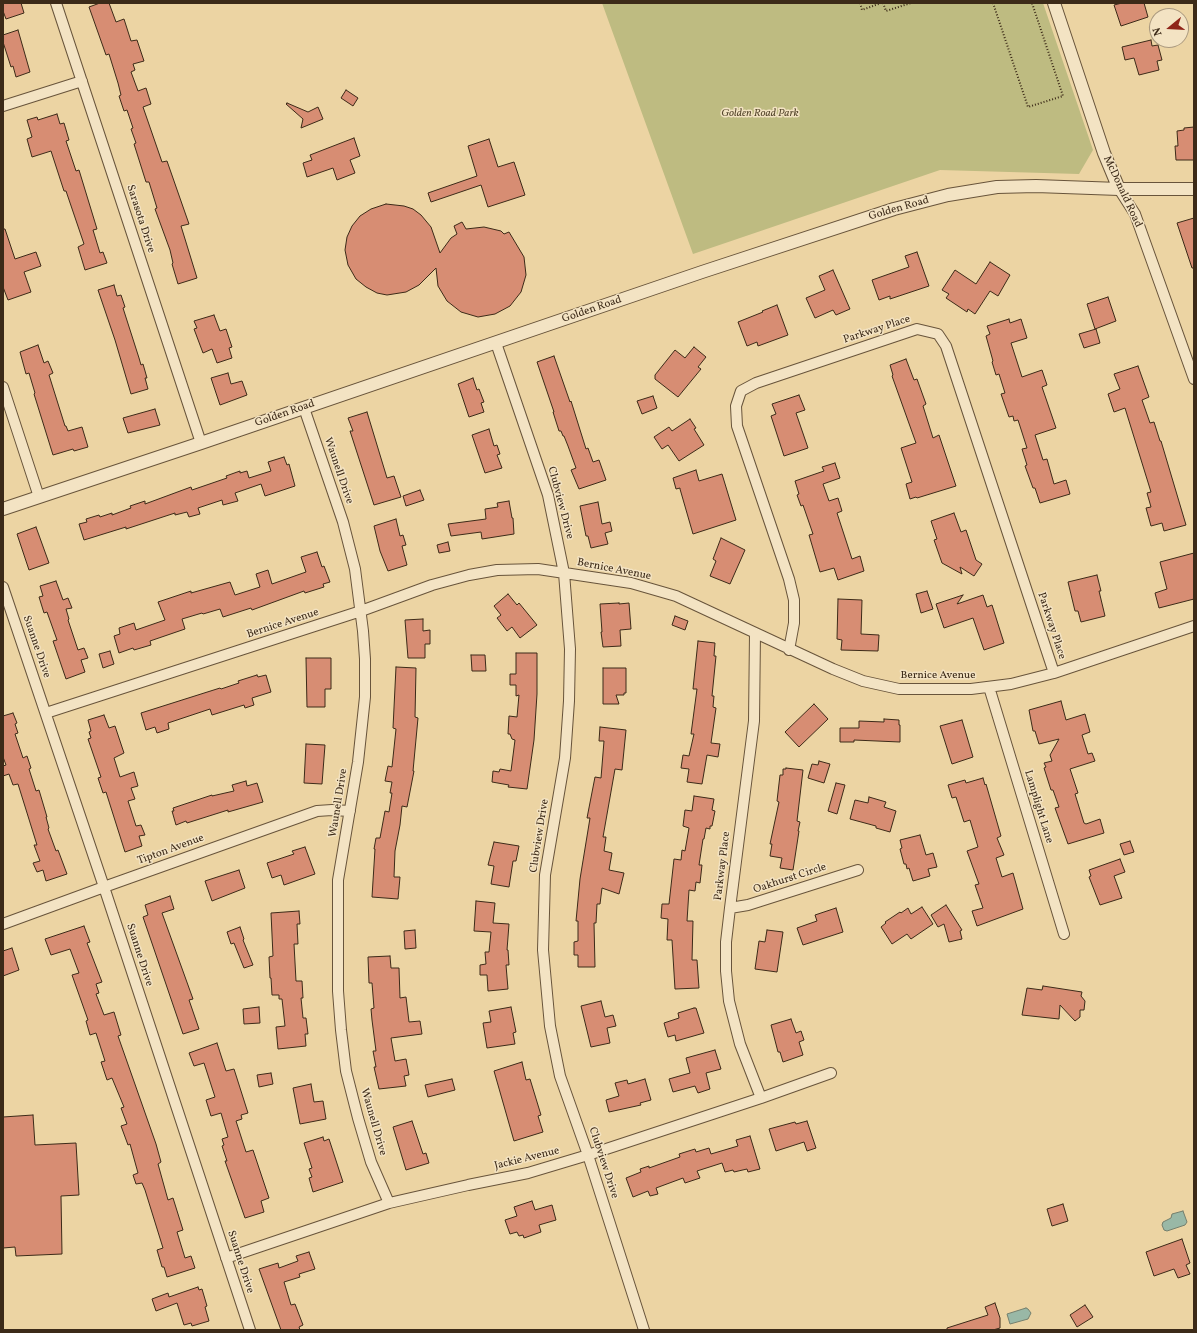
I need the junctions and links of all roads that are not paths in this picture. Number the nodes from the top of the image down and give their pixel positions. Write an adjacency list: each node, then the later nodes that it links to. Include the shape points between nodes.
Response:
1 (56, 3): 3 (street, Sarasota Drive)
2 (1054, 3): 5 (street, McDonald Road, via 1104,154)
3 (82, 81): 4 (street); 11 (street, Sarasota Drive)
4 (3, 106)
5 (1119, 189): 6 (street, Golden Road); 7 (street, Golden Road, via 997,187 948,195 894,209); 8 (street, McDonald Road, via 1135,214)
6 (1194, 189)
7 (496, 342): 10 (street, Golden Road); 14 (street, Clubview Drive, via 548,495)
8 (1194, 379)
9 (3, 387): 12 (street)
10 (304, 408): 11 (street, Golden Road); 16 (street, Waunell Drive, via 343,522 355,569)
11 (201, 443): 12 (street, Golden Road)
12 (39, 497): 13 (street, Golden Road)
13 (3, 509)
14 (564, 573): 16 (street, Bernice Avenue, via 538,569 497,570 469,575 432,585); 18 (street, Bernice Avenue, via 631,583 676,596); 31 (street, Clubview Drive, via 570,649 569,701 565,758 545,875 543,950 550,1026 560,1076)
15 (3, 587): 22 (street, Suanne Drive)
16 (361, 611): 22 (street, Bernice Avenue); 23 (street, Waunell Drive, via 365,697)
17 (1194, 626): 20 (street, Bernice Avenue)
18 (755, 633): 19 (street, Bernice Avenue); 26 (street, Parkway Place, via 754,722)
19 (789, 650): 20 (street, Parkway Place, via 794,623 794,600 737,426 736,406 740,391 756,383 917,329 938,334 946,346); 21 (street, Bernice Avenue, via 864,681 899,689)
20 (1054, 673): 21 (street, Bernice Avenue)
21 (989, 687): 28 (street, Lamplight Lane)
22 (46, 713): 25 (street, Suanne Drive)
23 (350, 811): 25 (street, Tipton Avenue, via 317,811); 32 (street, Waunell Drive, via 338,880 338,991 341,1030 346,1071 358,1118 371,1162)
24 (858, 870): 26 (street, Oakhurst Circle, via 748,906)
25 (104, 887): 27 (street, Tipton Avenue); 33 (street, Suanne Drive)
26 (730, 908): 30 (street, Parkway Place, via 726,942 729,1001 740,1044)
27 (3, 924)
28 (1064, 934)
29 (831, 1073): 30 (street, Jackie Avenue)
30 (761, 1098): 31 (street, Jackie Avenue)
31 (588, 1155): 32 (street, Jackie Avenue, via 528,1173); 35 (street, Clubview Drive)
32 (389, 1203): 33 (street, Jackie Avenue)
33 (226, 1258): 34 (street, Suanne Drive)
34 (250, 1330)
35 (644, 1330)

